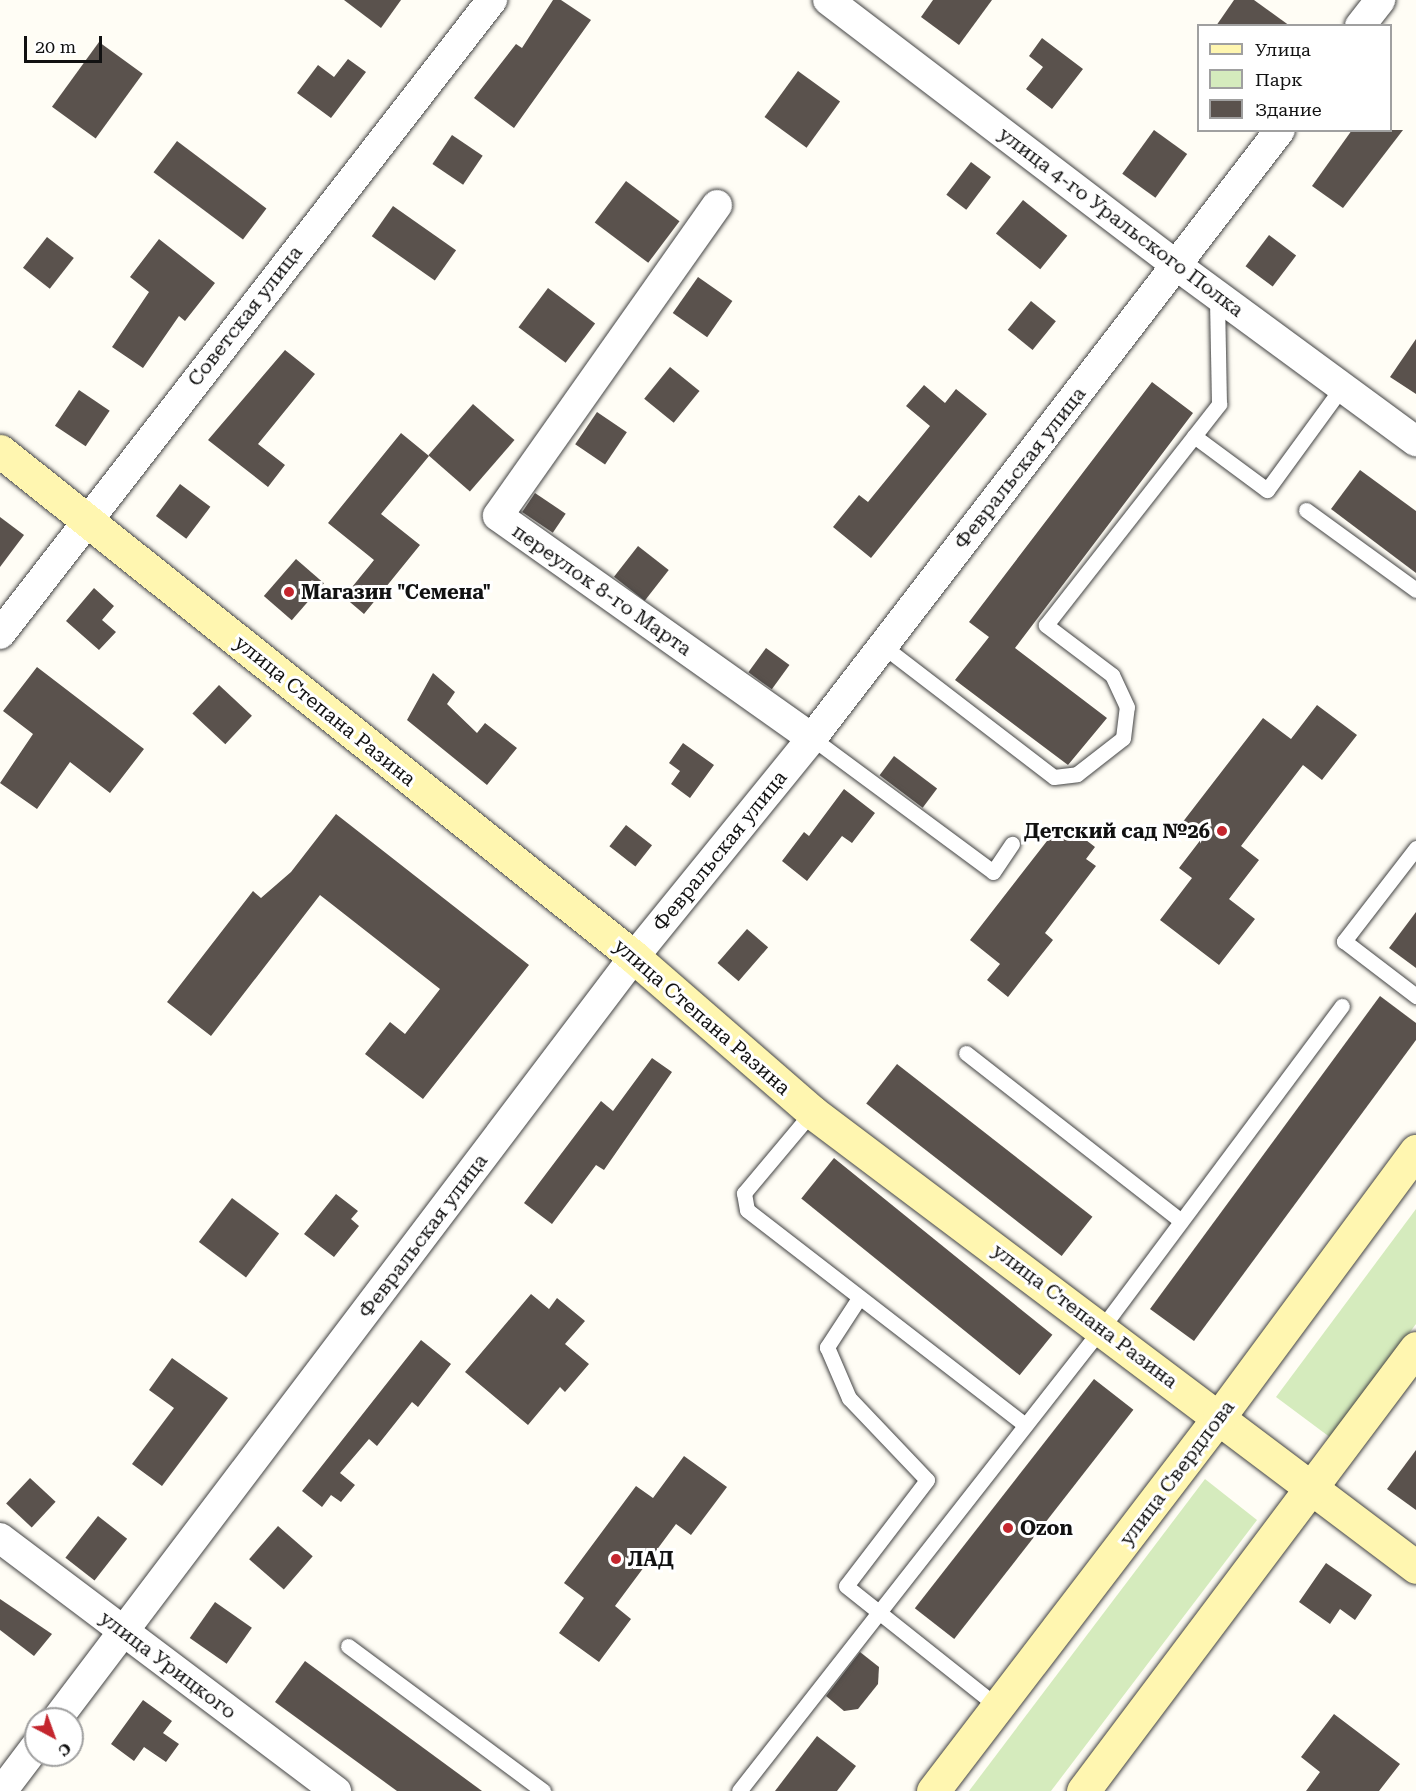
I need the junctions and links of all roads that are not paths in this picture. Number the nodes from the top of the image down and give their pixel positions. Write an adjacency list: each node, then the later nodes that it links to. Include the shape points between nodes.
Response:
1 (492, 0): 14 (street, Советская улица)
2 (828, 0): 7 (street, улица 4-го Уральского Полка)
3 (1380, 0): 4 (street)
4 (1362, 24)
5 (1278, 132): 7 (street, Февральская улица)
6 (717, 205): 18 (street, переулок 8-го Марта, via 498,516)
7 (1176, 265): 8 (street, улица 4-го Уральского Полка); 17 (street, Февральская улица)
8 (1217, 295): 9 (street, улица 4-го Уральского Полка); 10 (lane, via 1219,404)
9 (1342, 387): 10 (lane, via 1268,490); 11 (street, улица 4-го Уральского Полка)
10 (1194, 436): 17 (lane, via 1046,625 1112,675 1127,708 1123,738 1100,760 1077,774 1054,777)
11 (1416, 441)
12 (0, 451): 14 (main road, улица Степана Разина)
13 (1306, 510): 15 (lane)
14 (85, 520): 16 (street, Советская улица); 21 (main road, улица Степана Разина)
15 (1416, 590)
16 (0, 633)
17 (883, 646): 18 (street, Февральская улица)
18 (812, 738): 19 (lane, via 993,872); 21 (street, Февральская улица)
19 (1012, 844)
20 (1416, 848): 22 (lane, via 1344,941)
21 (634, 957): 25 (main road, улица Степана Разина); 37 (street, Февральская улица)
22 (1416, 996)
23 (1342, 1006): 27 (lane)
24 (966, 1053): 27 (lane)
25 (812, 1112): 28 (lane, via 744,1193 747,1210); 29 (main road, улица Степана Разина)
26 (1416, 1151): 31 (main road, улица Свердлова)
27 (1180, 1220): 29 (lane)
28 (859, 1298): 32 (lane); 36 (lane, via 826,1347 849,1398 927,1480 846,1586)
29 (1101, 1329): 31 (main road, улица Степана Разина); 32 (lane)
30 (1416, 1348): 33 (main road)
31 (1219, 1417): 33 (main road, улица Степана Разина); 39 (main road, улица Свердлова)
32 (1025, 1425): 36 (lane)
33 (1309, 1487): 35 (main road, улица Степана Разина); 47 (main road)
34 (0, 1538): 37 (street, улица Урицкого)
35 (1416, 1567)
36 (882, 1613): 39 (lane); 45 (lane)
37 (124, 1632): 40 (street, Февральская улица); 43 (street, улица Урицкого)
38 (348, 1646): 44 (lane)
39 (998, 1706): 46 (main road, улица Свердлова)
40 (66, 1707)
41 (24, 1762): 42 (street)
42 (2, 1791)
43 (336, 1791)
44 (543, 1791)
45 (739, 1791)
46 (933, 1791)
47 (1083, 1791)

